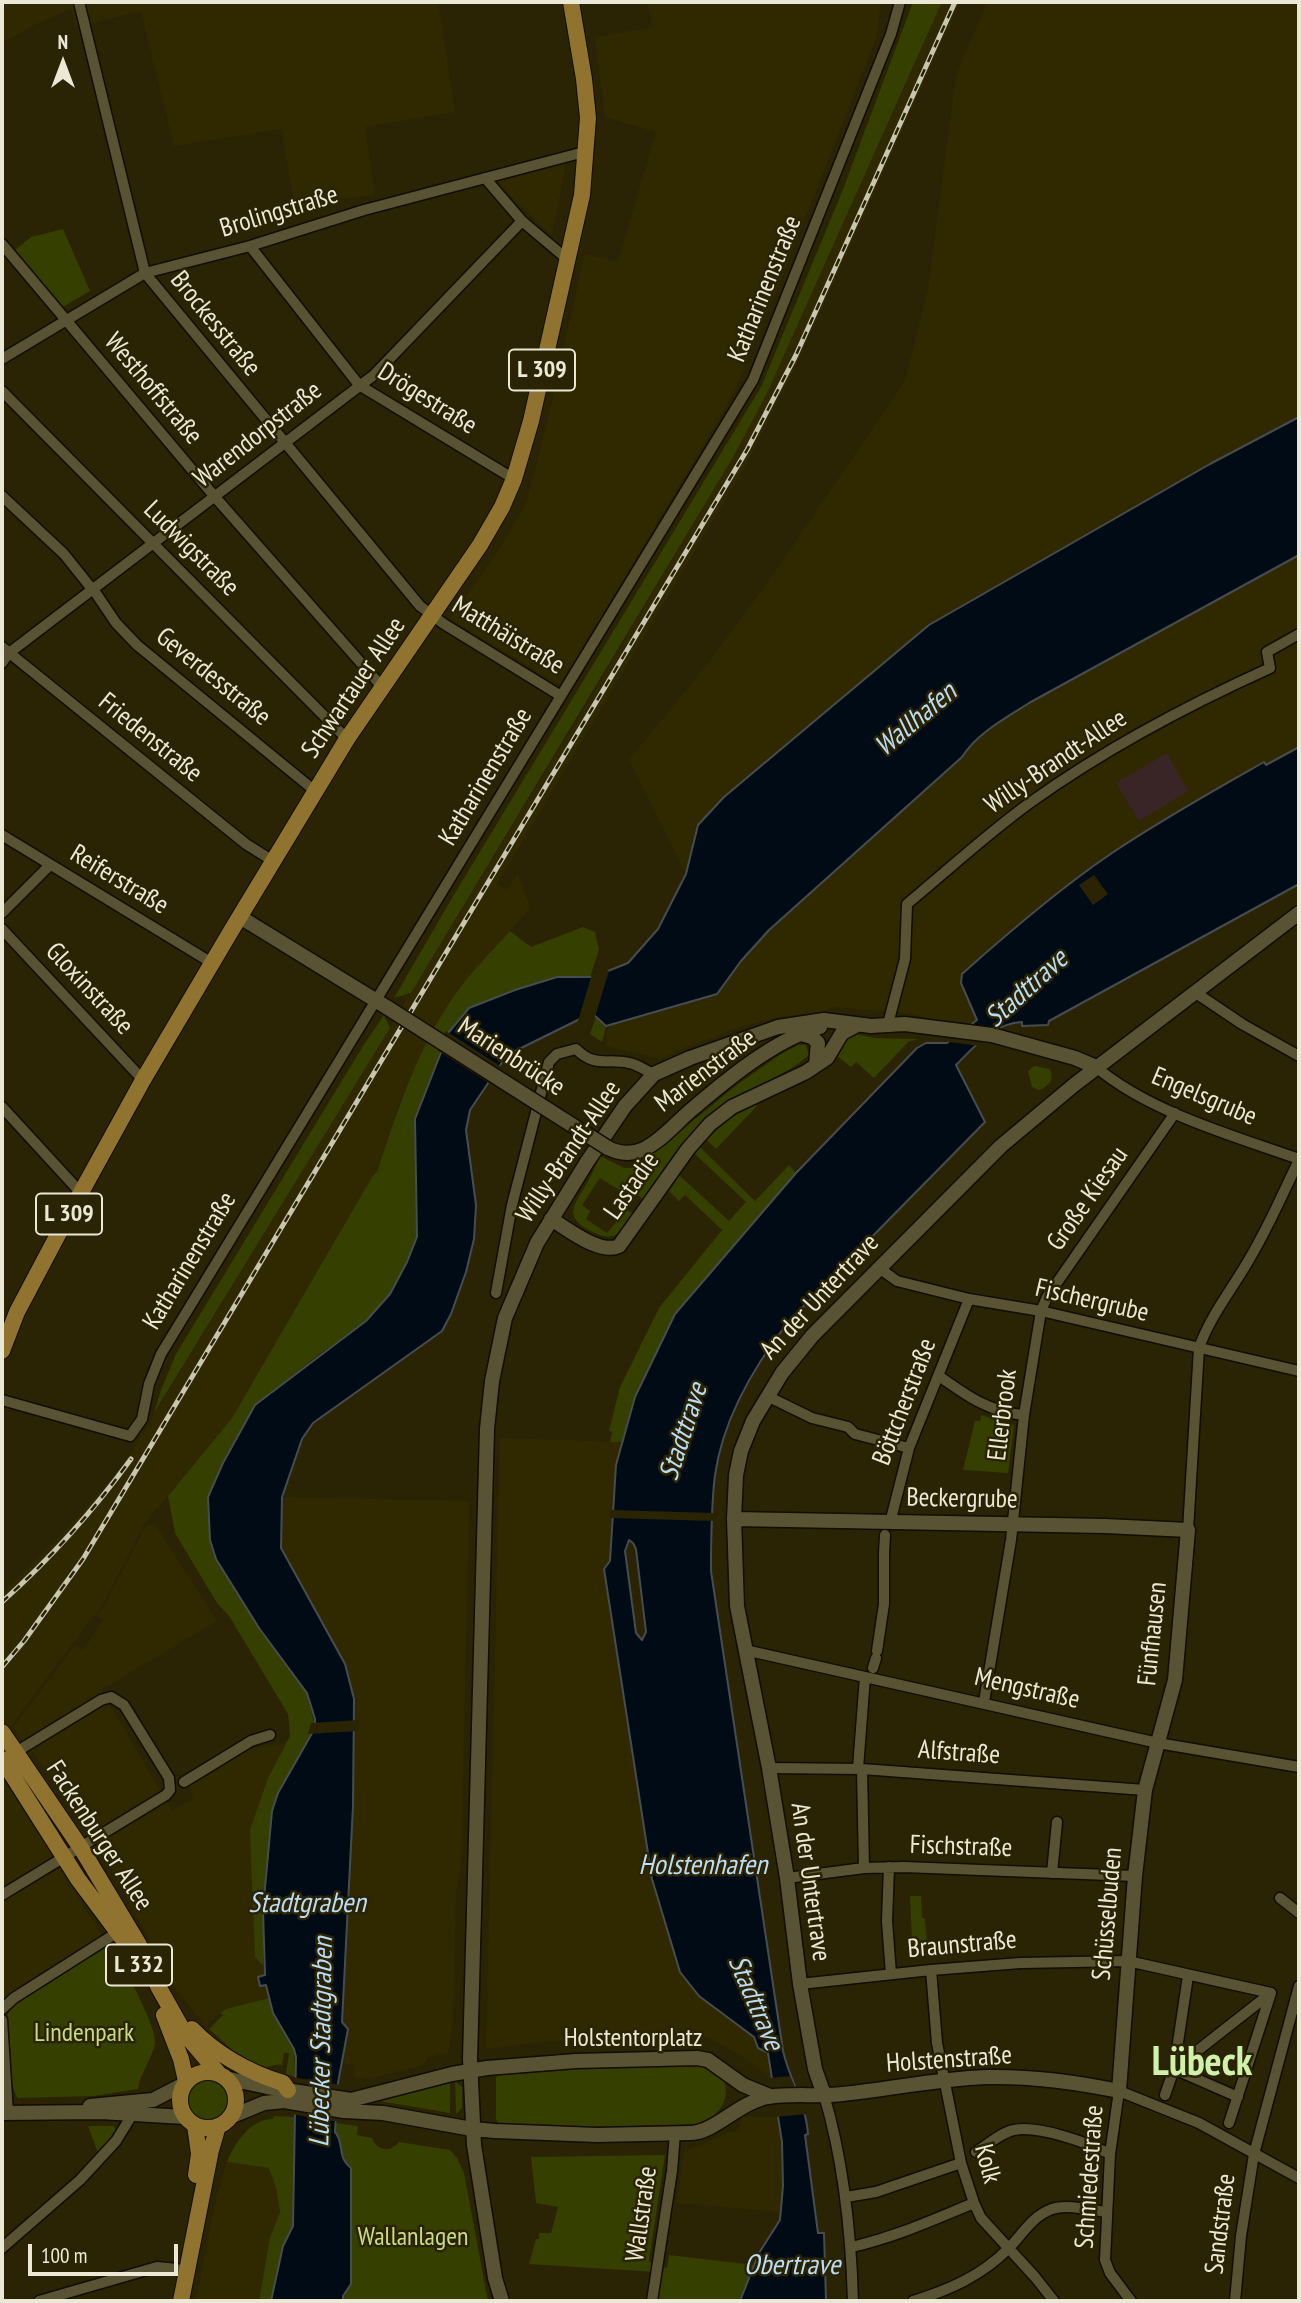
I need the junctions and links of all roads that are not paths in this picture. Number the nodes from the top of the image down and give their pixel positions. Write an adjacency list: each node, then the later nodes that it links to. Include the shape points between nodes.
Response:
1 (79, 2): 10 (street, Brockesstraße)
2 (571, 2): 4 (main road, Schwartauer Allee / L 309, via 584,79)
3 (900, 2): 26 (street, Katharinenstraße, via 753,380)
4 (587, 151): 5 (street, Brolingstraße); 9 (main road, Schwartauer Allee / L 309)
5 (485, 178): 6 (street); 8 (street, Brolingstraße)
6 (522, 221): 9 (street); 13 (street, Warendorpstraße)
7 (2, 244): 11 (street, Westhoffstraße)
8 (250, 246): 10 (street, Brolingstraße); 13 (street, Drögestraße)
9 (567, 260): 16 (main road, Schwartauer Allee / L 309)
10 (145, 273): 11 (street, Brolingstraße); 15 (street, Brockesstraße)
11 (65, 320): 12 (street, Brolingstraße); 18 (street, Westhoffstraße)
12 (2, 359)
13 (359, 386): 15 (street, Warendorpstraße); 16 (street, Drögestraße)
14 (2, 391): 19 (street, Ludwigstraße)
15 (283, 443): 18 (street, Warendorpstraße); 21 (street, Brockesstraße)
16 (514, 479): 21 (main road, Schwartauer Allee / L 309, via 486,536)
17 (2, 496): 20 (street, Geverdesstraße, via 64,554)
18 (215, 497): 19 (street, Warendorpstraße); 25 (street, Westhoffstraße)
19 (153, 543): 20 (street, Warendorpstraße); 27 (street, Ludwigstraße)
20 (92, 589): 23 (street, Warendorpstraße); 28 (street, Geverdesstraße, via 136,645)
21 (431, 616): 25 (main road, Schwartauer Allee / L 309); 26 (street, Matthäistraße)
22 (1299, 634): 41 (street, Willy-Brandt-Allee, via 1267,652 1270,668 1120,746 1031,802 907,904 905,959)
23 (6, 650): 24 (street, Warendorpstraße); 30 (street, Friedenstraße)
24 (2, 663)
25 (383, 688): 27 (main road, Schwartauer Allee / L 309)
26 (561, 696): 38 (street, Katharinenstraße)
27 (347, 739): 28 (main road, Schwartauer Allee / L 309)
28 (315, 791): 30 (main road, Schwartauer Allee / L 309)
29 (2, 835): 31 (street, Reiferstraße)
30 (273, 861): 34 (main road, Schwartauer Allee / L 309)
31 (50, 865): 32 (street); 36 (street, Reiferstraße)
32 (2, 913)
33 (1299, 913): 37 (main road, An der Untertrave)
34 (240, 917): 36 (main road, Schwartauer Allee / L 309); 38 (main road)
35 (2, 929): 49 (street, Gloxinstraße)
36 (212, 963): 49 (main road, Schwartauer Allee / L 309)
37 (1196, 993): 45 (street); 47 (main road, An der Untertrave)
38 (383, 1004): 52 (main road, Marienbrücke, bridge); 65 (street, Katharinenstraße, via 259,1190 161,1354 142,1419 130,1436)
39 (835, 1023): 40 (main road, Willy-Brandt-Allee); 42 (main road, Marienstraße); 43 (main road, Willy-Brandt-Allee, via 824,1020 778,1027)
40 (857, 1025): 41 (main road, Willy-Brandt-Allee); 46 (main road, Lastadie, via 842,1032 827,1058)
41 (890, 1026): 47 (main road, Willy-Brandt-Allee, via 1020,1044)
42 (801, 1034): 44 (main road, Marienstraße); 46 (main road, via 818,1043)
43 (737, 1042): 44 (main road, via 757,1044); 48 (main road, Willy-Brandt-Allee)
44 (765, 1055): 52 (main road, Marienstraße, via 648,1147 624,1154)
45 (1299, 1056)
46 (817, 1065): 55 (main road, Lastadie, via 741,1102 710,1124 616,1248 599,1247)
47 (1096, 1067): 51 (street, Engelsgrube, via 1114,1082); 56 (main road, An der Untertrave, via 1001,1146)
48 (654, 1074): 55 (main road, Willy-Brandt-Allee, via 625,1106); 57 (street, via 630,1063 584,1058 576,1049 549,1062 512,1205)
49 (144, 1080): 54 (main road, Schwartauer Allee / L 309)
50 (2, 1109): 54 (street)
51 (1175, 1113): 53 (street, Engelsgrube); 59 (street, Große Kiesau)
52 (608, 1148)
53 (1299, 1160): 60 (street)
54 (81, 1192): 61 (main road, Schwartauer Allee / L 309, via 17,1312)
55 (551, 1219): 109 (main road, Willy-Brandt-Allee, via 505,1318 487,1429)
56 (879, 1268): 58 (street, Fischergrube, via 897,1281); 64 (main road, An der Untertrave, via 812,1336)
57 (496, 1293)
58 (969, 1299): 59 (street, Fischergrube); 63 (street, Böttcherstraße)
59 (1041, 1311): 60 (street, Fischergrube); 66 (street, Ellerbrook)
60 (1199, 1349): 62 (street, Fischergrube); 71 (street)
61 (2, 1351)
62 (1299, 1371)
63 (939, 1376): 66 (street, via 986,1407); 67 (street, Böttcherstraße)
64 (767, 1396): 67 (street, via 811,1418); 68 (main road, An der Untertrave, via 741,1451)
65 (2, 1399)
66 (1024, 1415): 69 (street, Ellerbrook)
67 (909, 1448): 70 (street, Böttcherstraße)
68 (734, 1519): 70 (main road, Beckergrube); 72 (main road, An der Untertrave, via 737,1606)
69 (1013, 1524): 70 (main road, Beckergrube); 71 (main road, Beckergrube); 74 (street, Ellerbrook)
70 (886, 1529): 73 (street, Böttcherstraße, via 884,1604)
71 (1188, 1530): 77 (main road, Fünfhausen, via 1175,1680)
72 (745, 1650): 73 (street, Mengstraße); 80 (main road, An der Untertrave)
73 (874, 1664): 74 (street, Mengstraße); 81 (street, Böttcherstraße)
74 (984, 1702): 77 (street, Mengstraße)
75 (3, 1734): 78 (main road, Fackenburger Allee / L 332)
76 (270, 1735): 82 (street, via 251,1741)
77 (1158, 1743): 79 (street, Mengstraße); 83 (main road, Schüsselbuden)
78 (7, 1763): 85 (main road, Fackenburger Allee / L 332); 85 (street, via 101,1700 111,1696 124,1704 169,1778 170,1790); 86 (main road, Fackenburger Allee / L 332)
79 (1294, 1766)
80 (769, 1768): 81 (street, Alfstraße); 91 (main road, An der Untertrave)
81 (860, 1768): 83 (street, Alfstraße); 88 (street, Böttcherstraße)
82 (184, 1782)
83 (1145, 1790): 90 (main road, Schüsselbuden)
84 (1057, 1822): 89 (street)
85 (81, 1848): 86 (street); 99 (main road, Fackenburger Allee / L 332)
86 (64, 1857): 92 (street); 95 (main road, Fackenburger Allee / L 332)
87 (889, 1867): 88 (street, Fischstraße); 89 (street, Fischstraße); 98 (street)
88 (864, 1868): 91 (street, Fischstraße)
89 (1052, 1873): 90 (street, Fischstraße)
90 (1135, 1877): 96 (main road, Schüsselbuden)
91 (787, 1878): 101 (main road, An der Untertrave)
92 (2, 1895)
93 (1280, 1898): 94 (street)
94 (1299, 1913)
95 (118, 1932): 104 (street); 112 (main road, Fackenburger Allee / L 332, via 132,1950 160,2008)
96 (1128, 1961): 97 (street, Braunstraße, via 1020,1962); 100 (street, Braunstraße); 113 (main road, Schüsselbuden)
97 (931, 1970): 98 (street, Braunstraße); 111 (street, Kolk)
98 (891, 1974): 101 (street, Braunstraße)
99 (155, 1975): 110 (main road, Fackenburger Allee / L 332, via 185,2034); 116 (main road, via 207,2043 244,2068 283,2083)
100 (1184, 1975): 103 (street, Braunstraße); 108 (street)
101 (800, 1984): 114 (main road, An der Untertrave)
102 (1299, 1986): 106 (street, Sandstraße)
103 (1271, 1993): 108 (street); 118 (street)
104 (2, 2009)
105 (2, 2020): 121 (street)
106 (1288, 2028): 107 (street); 130 (street, Sandstraße)
107 (1299, 2032)
108 (1174, 2069): 115 (street); 118 (street)
109 (470, 2070): 117 (main road, Holstentorplatz, via 697,2058); 119 (main road, Holstentorplatz); 126 (main road, Willy-Brandt-Allee)
110 (222, 2076): 112 (main road, via 202,2072); 116 (main road); 124 (main road, L 332, via 233,2086 236,2098)
111 (945, 2080): 113 (main road, Holstenstraße, via 1014,2077); 114 (main road, Holstenstraße); 131 (street, Kolk)
112 (185, 2082): 120 (main road, via 153,2100 93,2104); 123 (main road, L 332, via 179,2102)
113 (1119, 2091): 129 (street, Schmiedestraße); 130 (street, via 1199,2123)
114 (824, 2095): 117 (main road, Holstenstraße); 133 (street)
115 (1165, 2095)
116 (288, 2096): 119 (main road); 124 (main road)
117 (772, 2096): 127 (main road, via 741,2106 704,2131)
118 (1238, 2097): 125 (street)
119 (344, 2106): 126 (main road)
120 (72, 2112): 121 (main road); 122 (main road)
121 (5, 2113)
122 (132, 2115): 123 (main road, via 167,2115); 137 (street, via 116,2141 80,2179)
123 (190, 2121): 124 (main road, via 207,2128); 139 (main road, L 332, via 198,2163)
124 (224, 2122): 139 (main road, L 332, via 211,2150)
125 (1229, 2123)
126 (472, 2129): 127 (main road, via 597,2135); 143 (main road, Willy-Brandt-Allee)
127 (675, 2133): 144 (street, Wallstraße)
128 (976, 2152): 129 (street, via 1013,2130 1025,2130 1091,2144)
129 (1110, 2154): 135 (street, Schmiedestraße)
130 (1254, 2154): 132 (street); 149 (street, Sandstraße)
131 (961, 2163): 133 (street, via 876,2192); 134 (street, Kolk)
132 (1299, 2178)
133 (846, 2197): 136 (street)
134 (974, 2203): 136 (street, via 899,2235); 138 (street, Kolk, via 981,2218)
135 (1106, 2212): 138 (street, via 1052,2209 1029,2224); 148 (street, Schmiedestraße, via 1107,2267)
136 (852, 2247): 145 (street)
137 (2, 2248)
138 (1009, 2248): 146 (street, via 968,2280); 147 (street, Kolk)
139 (182, 2269): 140 (street, via 157,2267); 141 (main road, L 332); 142 (main road, L 332)
140 (39, 2301)
141 (171, 2301)
142 (180, 2301)
143 (502, 2301)
144 (652, 2301)
145 (853, 2301)
146 (913, 2301)
147 (1054, 2301)
148 (1131, 2301)
149 (1235, 2301)

